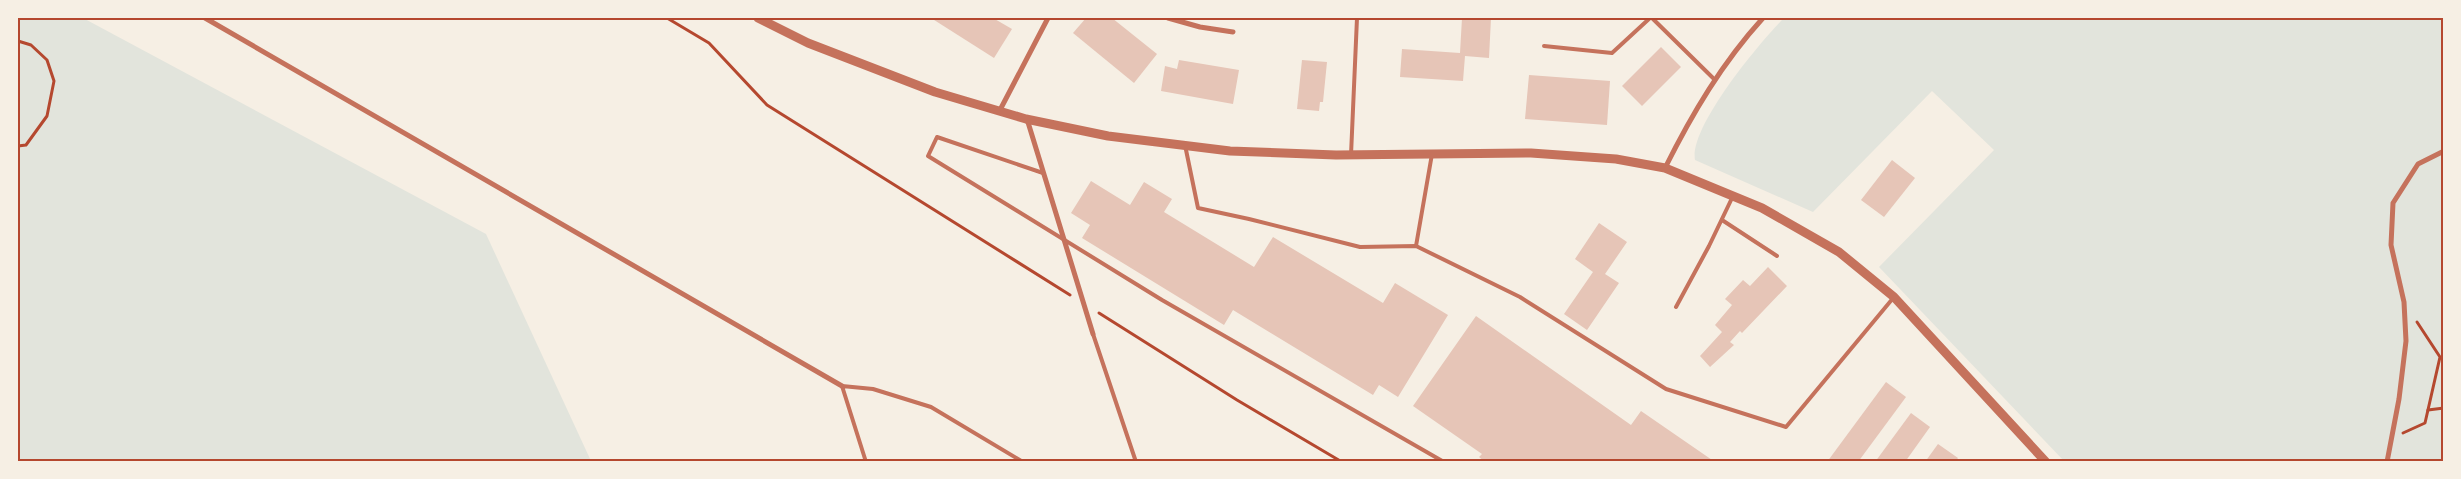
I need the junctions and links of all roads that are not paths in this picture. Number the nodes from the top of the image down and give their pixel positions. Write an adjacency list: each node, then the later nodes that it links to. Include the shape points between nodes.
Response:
1 (205, 18): 27 (street)
2 (758, 18): 11 (street, via 808,43 919,86)
3 (1048, 18): 11 (street)
4 (1168, 18): 8 (street, via 1200,28)
5 (1357, 18): 16 (lane)
6 (1651, 18): 9 (lane, via 1612,53); 10 (lane)
7 (1763, 18): 10 (street)
8 (1233, 32)
9 (1544, 46)
10 (1714, 80): 17 (street)
11 (1000, 110): 12 (street)
12 (1026, 119): 13 (street, via 1108,136); 18 (street)
13 (1184, 145): 16 (street); 22 (lane, via 1198,208 1360,247)
14 (2444, 151): 33 (street, via 2418,164 2393,204 2391,245 2404,302 2406,341)
15 (1432, 154): 16 (street); 17 (street, via 1531,153 1616,159); 22 (lane)
16 (1351, 155)
17 (1665, 168): 19 (street)
18 (1043, 173): 21 (street); 21 (lane, via 937,137 928,156)
19 (1733, 196): 20 (lane); 24 (street, via 1762,208 1839,252)
20 (1722, 220): 23 (lane); 25 (lane)
21 (1063, 241): 26 (street); 31 (lane)
22 (1416, 246): 24 (lane, via 1520,297 1666,389 1786,427)
23 (1777, 256)
24 (1894, 297): 32 (street)
25 (1676, 307)
26 (1093, 334): 30 (lane)
27 (842, 386): 28 (lane); 29 (lane, via 873,389 932,407)
28 (866, 462)
29 (1023, 462)
30 (1136, 462)
31 (1444, 462)
32 (2046, 462)
33 (2387, 462)

